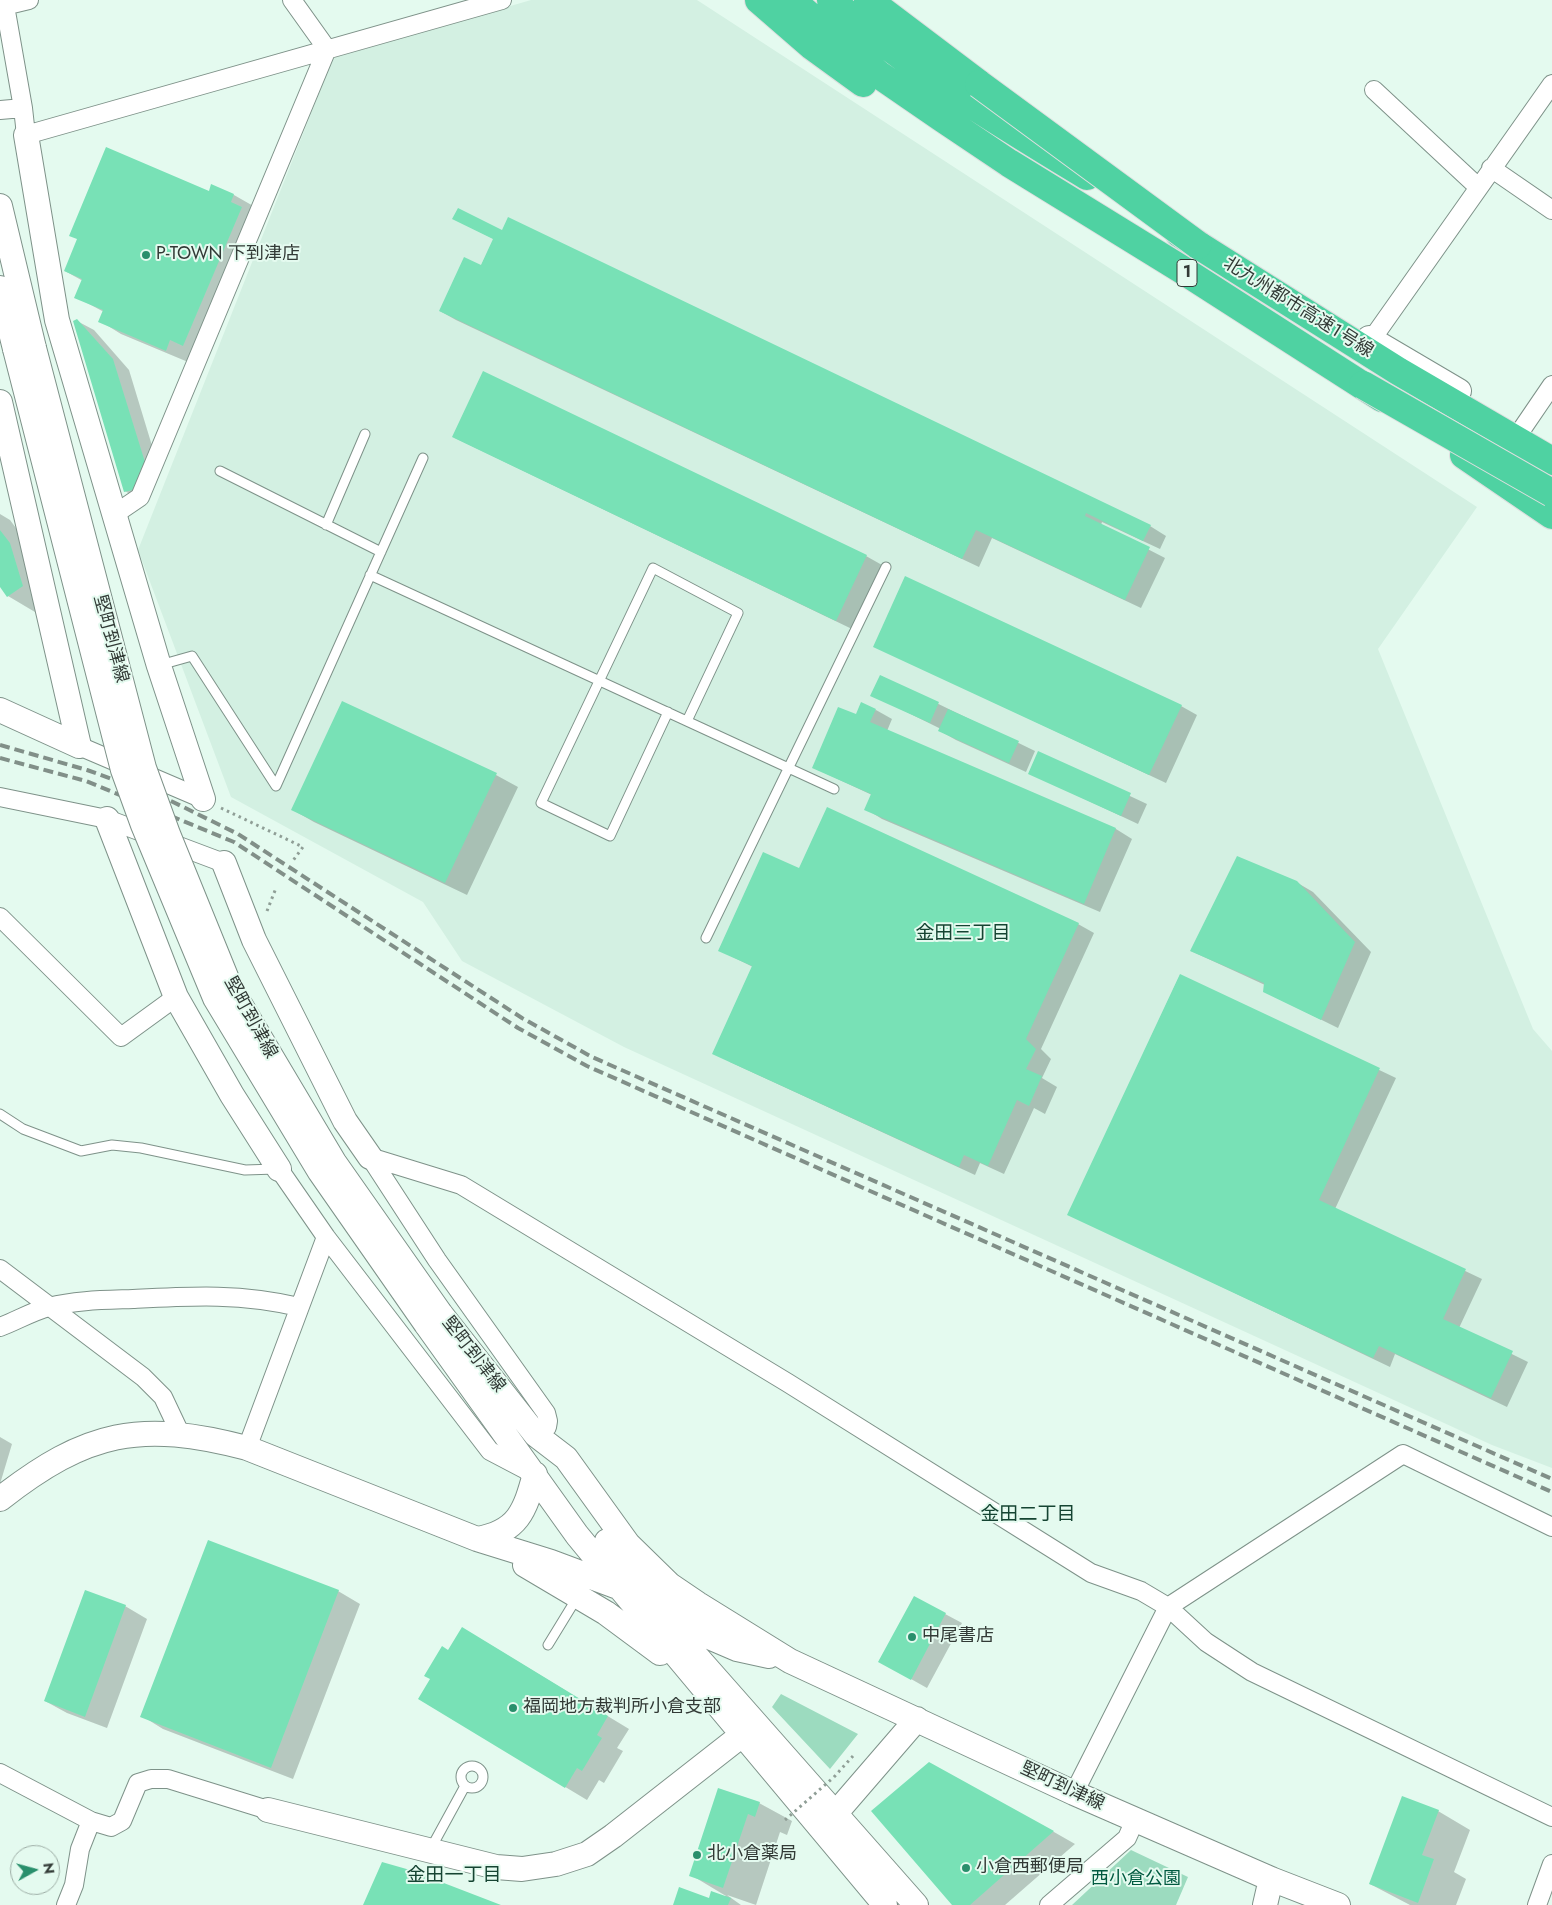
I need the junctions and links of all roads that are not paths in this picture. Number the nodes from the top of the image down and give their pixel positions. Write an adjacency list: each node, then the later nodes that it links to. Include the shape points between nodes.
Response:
1 (29, 0): 10 (street)
2 (292, 0): 11 (street)
3 (502, 0): 11 (street)
4 (760, 0): 17 (highway, via 855,79 929,124)
5 (791, 0): 17 (highway, 1, via 878,74)
6 (800, 0): 38 (street, via 815,15 962,122 1424,414)
7 (831, 0): 22 (highway, 1, bridge, via 865,30 961,99)
8 (848, 0): 24 (street, via 947,75)
9 (868, 0): 22 (highway, bridge)
10 (3, 4): 14 (street)
11 (327, 49): 16 (street); 39 (street, via 140,497)
12 (1552, 84): 18 (street)
13 (1374, 90): 19 (street)
14 (23, 108): 15 (street); 16 (street)
15 (0, 110)
16 (26, 135): 39 (street, via 57,320)
17 (1009, 163): 27 (highway, 北九州都市高速１号線 / 1)
18 (1491, 168): 19 (street); 21 (street)
19 (1478, 187): 24 (street)
20 (0, 206): 25 (street, 堅町到津線)
21 (1552, 210)
22 (1198, 245): 26 (highway, 北九州都市高速１号線 / 1)
23 (0, 288): 25 (street, 堅町到津線)
24 (1372, 339): 30 (street)
25 (24, 349): 67 (street, 堅町到津線, bridge, via 123,770 215,998 320,1172)
26 (1398, 371): 34 (highway, 北九州都市高速１号線 / 1); 36 (highway, 北九州都市高速１号線 / 1)
27 (1363, 385): 37 (highway, 北九州都市高速１号線 / 1, bridge); 40 (highway, 北九州都市高速１号線 / 1, bridge)
28 (1552, 385): 30 (street)
29 (0, 402): 50 (street)
30 (1522, 428): 32 (street)
31 (365, 434): 41 (lane)
32 (1552, 446)
33 (423, 458): 42 (lane)
34 (1552, 461)
35 (220, 471): 41 (lane)
36 (1552, 475)
37 (1552, 493)
38 (1552, 501)
39 (115, 514): 45 (street)
40 (1552, 515)
41 (326, 525): 42 (lane)
42 (381, 552): 44 (lane)
43 (886, 568): 51 (lane)
44 (370, 575): 45 (lane, via 276,786 192,656); 46 (lane)
45 (159, 666): 54 (street)
46 (599, 680): 48 (lane); 48 (lane, via 541,803 610,836); 49 (lane, via 652,568 738,613)
47 (0, 710): 50 (street)
48 (668, 712): 49 (lane)
49 (687, 721): 51 (lane)
50 (79, 746): 54 (street)
51 (789, 768): 52 (lane); 58 (lane)
52 (834, 788)
53 (0, 797): 55 (street)
54 (203, 799)
55 (108, 818): 56 (street); 59 (street)
56 (224, 863): 61 (street, via 254,940 345,1121)
57 (0, 918): 59 (street, via 121,1037)
58 (706, 938)
59 (176, 997): 62 (street)
60 (0, 1114): 62 (lane, via 23,1128 81,1151 112,1145 245,1170)
61 (370, 1157): 70 (street, via 437,1260 546,1413 547,1427); 79 (street, via 461,1185 788,1382 1090,1573 1141,1590)
62 (279, 1169): 63 (street)
63 (326, 1237): 66 (street); 72 (street, via 490,1451)
64 (0, 1270): 65 (street)
65 (48, 1307): 66 (street, via 74,1302 206,1295 263,1299); 68 (street); 69 (street, via 143,1377 163,1397)
66 (299, 1307): 71 (street)
67 (433, 1319): 70 (street, 堅町到津線); 72 (street, 堅町到津線)
68 (0, 1327)
69 (180, 1433): 71 (street); 73 (street, via 143,1433 80,1447)
70 (536, 1435): 76 (street, via 548,1461); 81 (street, 堅町到津線, via 566,1458 650,1568 670,1586)
71 (247, 1448): 75 (street)
72 (535, 1474): 75 (street, via 524,1510 517,1520 499,1534); 77 (street, 堅町到津線, via 578,1535)
73 (0, 1499)
74 (1552, 1527): 79 (street, via 1403,1454)
75 (477, 1539): 77 (street); 77 (street, via 541,1573)
76 (619, 1557): 77 (street, via 622,1574); 78 (street)
77 (600, 1593): 78 (street); 80 (street, 堅町到津線, via 645,1606); 83 (lane); 85 (street, via 641,1637)
78 (644, 1604): 80 (street); 81 (street); 85 (street)
79 (1168, 1607): 90 (street); 93 (street, via 1206,1642 1252,1672)
80 (667, 1620): 82 (street, 堅町到津線)
81 (741, 1632): 82 (street, via 722,1629); 84 (street, 堅町到津線)
82 (697, 1642): 84 (street, 堅町到津線); 85 (street, via 696,1677); 92 (street)
83 (548, 1645)
84 (790, 1661): 86 (street, 堅町到津線)
85 (704, 1690): 87 (street)
86 (917, 1719): 90 (street, 堅町到津線); 92 (street)
87 (742, 1735): 96 (street, via 587,1854 522,1870 496,1867); 100 (street)
88 (0, 1774): 95 (street)
89 (465, 1786): 96 (lane)
90 (1074, 1793): 94 (street, 堅町到津線)
91 (268, 1810): 95 (street, via 168,1779 151,1779 138,1783 122,1821 112,1827); 96 (street)
92 (835, 1814): 101 (street)
93 (1552, 1817)
94 (1135, 1820): 98 (street, 堅町到津線); 102 (street, via 1127,1838)
95 (91, 1821): 99 (street, via 80,1849 74,1885)
96 (430, 1850)
97 (1552, 1864): 105 (street)
98 (1271, 1879): 103 (street); 104 (street, 堅町到津線)
99 (66, 1905)
100 (885, 1905)
101 (916, 1905)
102 (1049, 1905)
103 (1265, 1905)
104 (1338, 1905)
105 (1537, 1905)

